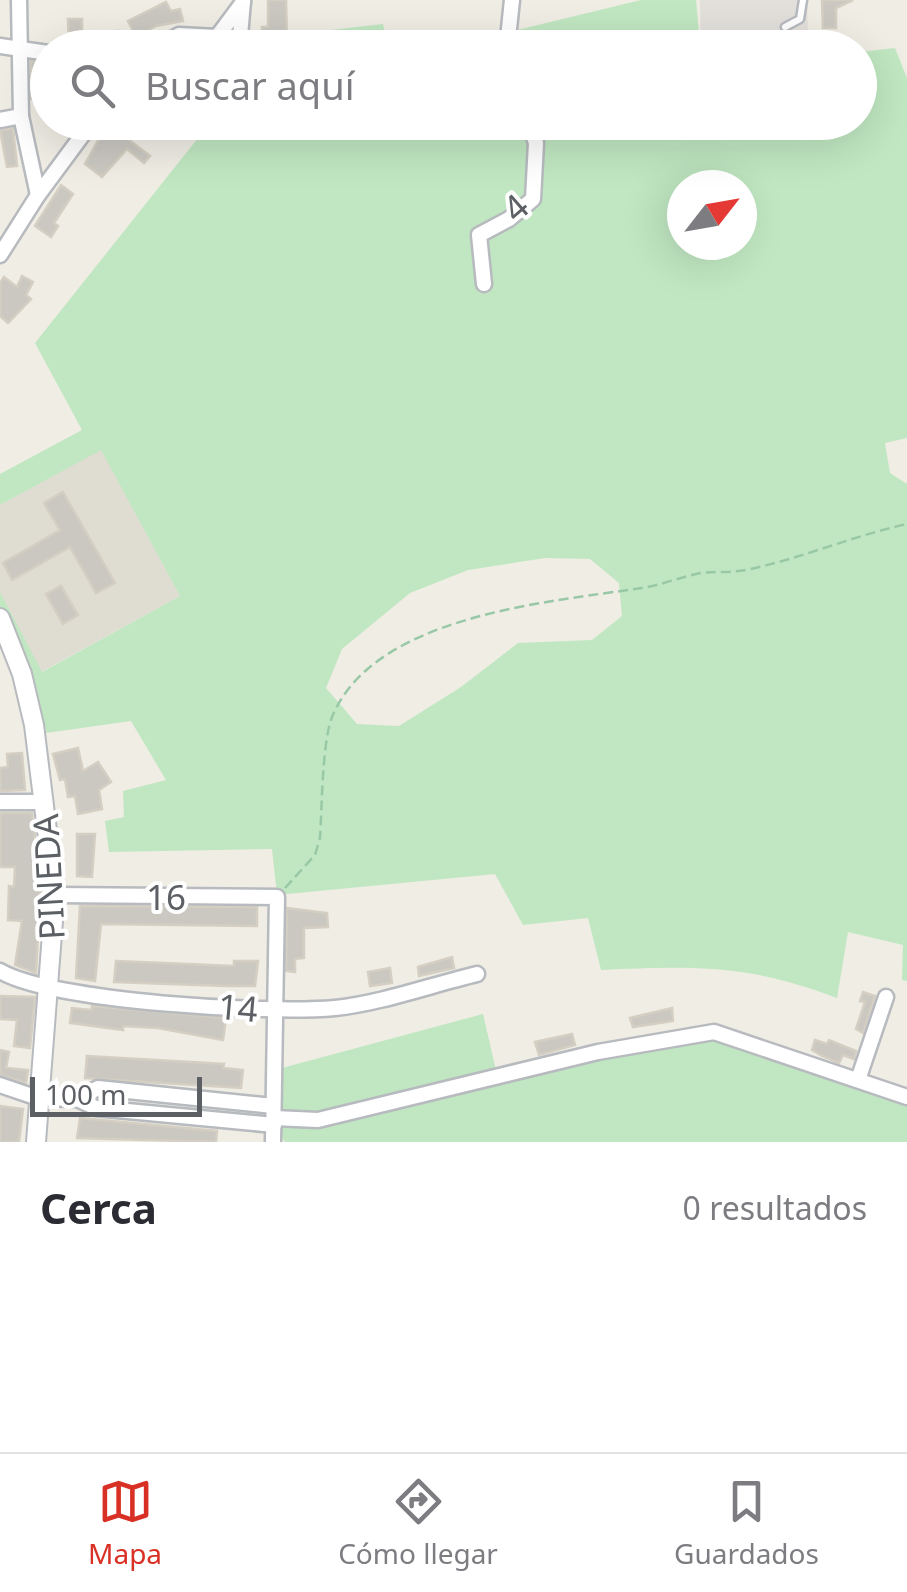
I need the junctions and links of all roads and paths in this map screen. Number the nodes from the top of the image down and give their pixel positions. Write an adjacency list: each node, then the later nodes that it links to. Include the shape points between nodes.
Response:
1 (18, 0): 10 (street)
2 (512, 0): 8 (street)
3 (803, 0): 5 (lane, via 800,18)
4 (243, 1): 6 (street); 7 (street)
5 (786, 28)
6 (222, 30)
7 (241, 30)
8 (509, 30)
9 (0, 46): 10 (street)
10 (21, 49): 11 (street); 12 (street)
11 (30, 50)
12 (21, 116): 13 (street); 16 (street)
13 (0, 120)
14 (78, 140): 16 (street)
15 (535, 140): 18 (street, 4, via 532,199 480,235)
16 (38, 194): 17 (street)
17 (0, 255)
18 (484, 284)
19 (907, 524): 24 (path, via 748,570 703,572 491,612 445,624 386,654 332,717 320,838 314,855)
20 (0, 618): 22 (street, PINEDA, via 30,708)
21 (0, 802): 22 (street)
22 (44, 802): 23 (street, PINEDA)
23 (55, 896): 24 (street, 16); 27 (street, PINEDA)
24 (277, 897): 29 (street)
25 (0, 971): 27 (street, 14)
26 (478, 974): 29 (street, 14, via 338,1008)
27 (50, 990): 29 (street, 14); 33 (street, PINEDA)
28 (886, 996): 30 (street)
29 (277, 1010): 34 (street)
30 (859, 1077): 32 (street); 34 (street, via 714,1032 598,1052 318,1120)
31 (0, 1085): 33 (street)
32 (907, 1096)
33 (38, 1098): 34 (street, via 77,1099 98,1088); 35 (street, PINEDA)
34 (274, 1116): 36 (street); 37 (street)
35 (36, 1142)
36 (273, 1142)
37 (285, 1142)

